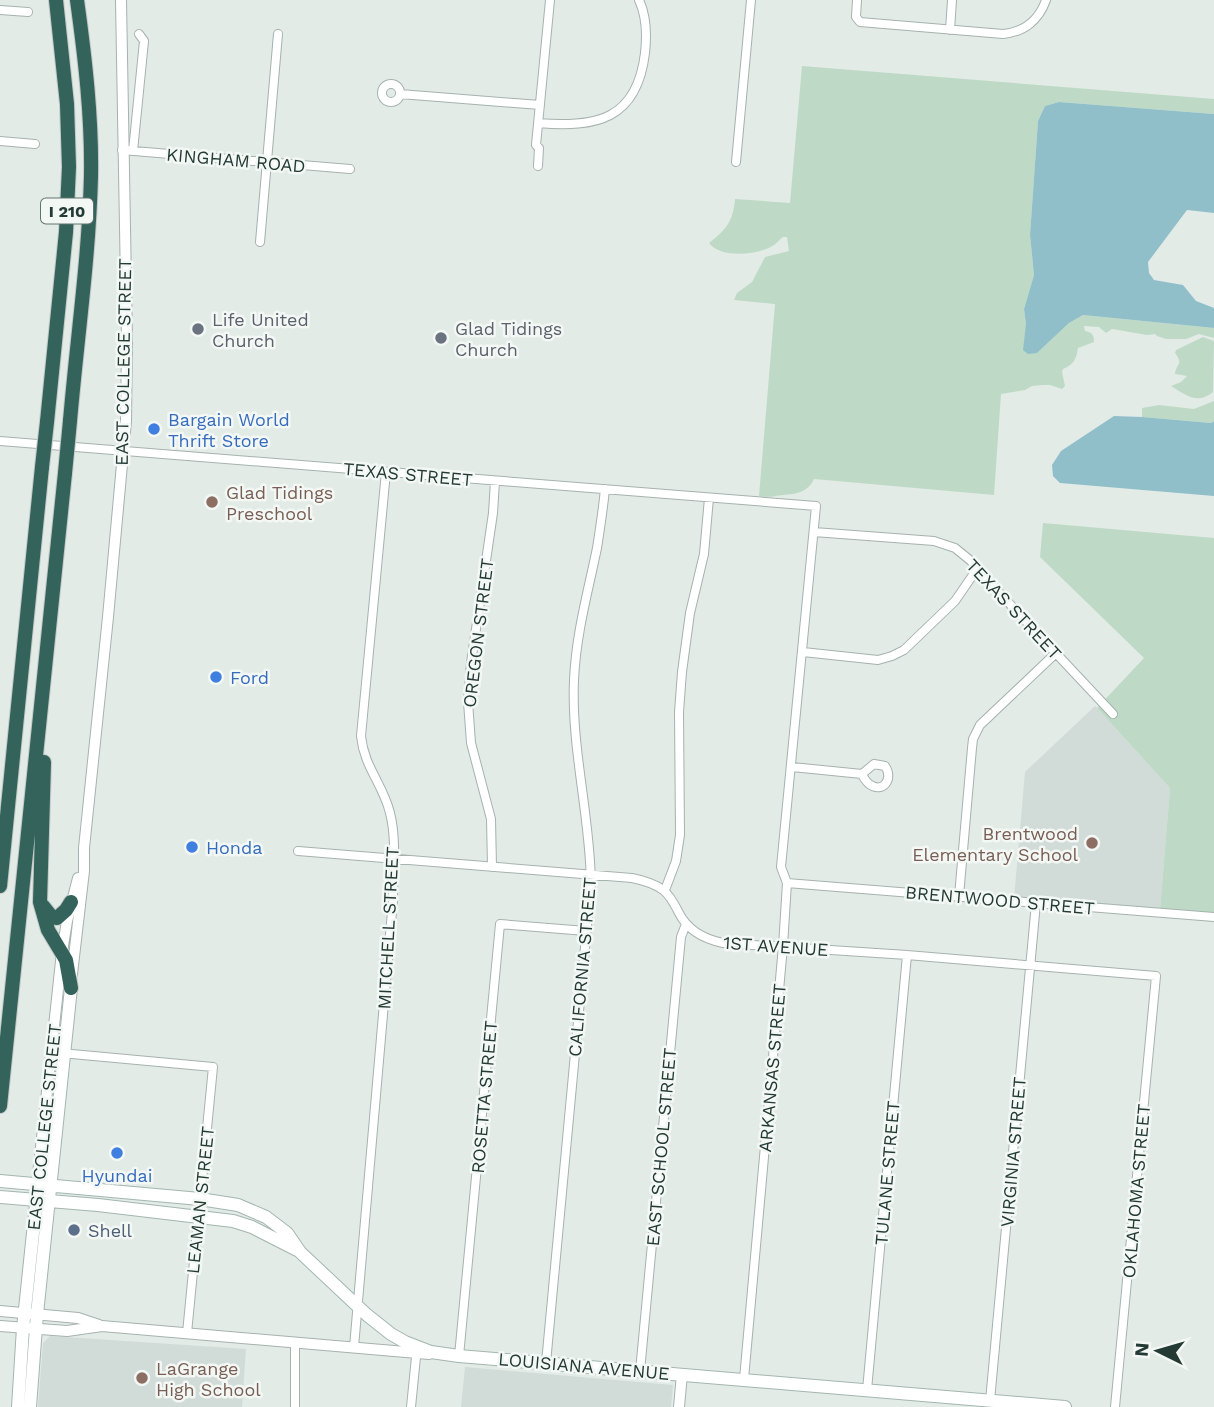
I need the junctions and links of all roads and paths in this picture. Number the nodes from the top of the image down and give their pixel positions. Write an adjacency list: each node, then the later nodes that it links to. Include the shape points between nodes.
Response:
1 (56, 0): 41 (highway, I 210, bridge, via 67,104 66,232)
2 (77, 0): 35 (highway, I 210, bridge, via 91,176)
3 (121, 0): 20 (street, EAST COLLEGE STREET)
4 (550, 0): 16 (street)
5 (639, 0): 17 (street, via 646,47 629,100 594,122)
6 (751, 0): 22 (street)
7 (857, 0): 12 (street, via 858,21 864,23)
8 (952, 0): 12 (street)
9 (1046, 0): 12 (street, via 1036,19 1016,32)
10 (0, 10): 11 (street)
11 (28, 12)
12 (950, 30)
13 (139, 34): 20 (street, via 144,41)
14 (278, 34): 21 (street)
15 (400, 94): 16 (street)
16 (540, 105): 17 (street)
17 (538, 123): 23 (street)
18 (0, 141): 19 (street)
19 (35, 144)
20 (127, 150): 21 (street, KINGHAM ROAD); 27 (street, EAST COLLEGE STREET)
21 (267, 162): 24 (street, KINGHAM ROAD); 25 (street)
22 (736, 162)
23 (538, 166)
24 (349, 169)
25 (260, 242)
26 (0, 441): 27 (street, TEXAS STREET)
27 (124, 451): 28 (street, TEXAS STREET); 43 (street, EAST COLLEGE STREET)
28 (386, 472): 29 (street, TEXAS STREET); 45 (street, MITCHELL STREET, via 361,736 366,759 390,812)
29 (495, 481): 30 (street, TEXAS STREET); 46 (street, OREGON STREET, via 468,702 471,744 491,819)
30 (605, 489): 31 (street, TEXAS STREET); 47 (street, CALIFORNIA STREET, via 574,681)
31 (709, 498): 32 (street, TEXAS STREET); 50 (street, via 704,554 681,672 680,835)
32 (816, 506): 33 (street, ARKANSAS STREET)
33 (814, 532): 34 (street, TEXAS STREET, via 934,541 955,548); 36 (street, ARKANSAS STREET)
34 (977, 569): 36 (street, via 955,601 892,656 878,660); 37 (street, TEXAS STREET)
35 (48, 625): 52 (highway, via 50,684); 66 (highway, I 210)
36 (803, 652): 39 (street, ARKANSAS STREET)
37 (1056, 653): 38 (street, TEXAS STREET); 51 (street, via 975,733)
38 (1112, 714)
39 (792, 767): 40 (street); 48 (street, ARKANSAS STREET, via 781,867)
40 (862, 774)
41 (7, 808): 42 (highway); 49 (highway, I 210)
42 (0, 847)
43 (84, 848): 53 (street, EAST COLLEGE STREET); 63 (street, EAST COLLEGE STREET)
44 (298, 851): 45 (street)
45 (393, 859): 46 (street); 74 (street, MITCHELL STREET)
46 (492, 867): 47 (street)
47 (590, 874): 50 (street, via 632,877); 57 (street, CALIFORNIA STREET)
48 (787, 883): 51 (street, BRENTWOOD STREET); 58 (street, ARKANSAS STREET)
49 (0, 886)
50 (665, 890): 56 (street, 1ST AVENUE)
51 (959, 897): 54 (street, BRENTWOOD STREET)
52 (40, 902): 53 (highway, via 57,918); 59 (highway, via 48,930)
53 (71, 902): 59 (street, EAST COLLEGE STREET)
54 (1036, 903): 55 (street, BRENTWOOD STREET); 61 (street, VIRGINIA STREET)
55 (1214, 918)
56 (687, 925): 58 (street, 1ST AVENUE, via 715,941); 86 (street, EAST SCHOOL STREET, via 681,937)
57 (586, 931): 84 (street, ROSETTA STREET, via 500,924); 85 (street, CALIFORNIA STREET)
58 (783, 946): 60 (street, 1ST AVENUE); 88 (street, ARKANSAS STREET)
59 (62, 952): 63 (highway); 64 (street, EAST COLLEGE STREET)
60 (907, 955): 61 (street, 1ST AVENUE); 89 (street, TULANE STREET)
61 (1031, 965): 62 (street, 1ST AVENUE); 91 (street, VIRGINIA STREET)
62 (1156, 976): 98 (street, OKLAHOMA STREET)
63 (71, 988): 65 (main road, EAST COLLEGE STREET)
64 (51, 1052): 65 (street); 68 (street, EAST COLLEGE STREET)
65 (65, 1054): 68 (main road, EAST COLLEGE STREET); 70 (street, LEAMAN STREET, via 213,1067)
66 (0, 1106)
67 (0, 1181): 68 (main road)
68 (44, 1185): 70 (main road); 71 (main road, EAST COLLEGE STREET)
69 (0, 1197): 71 (main road)
70 (200, 1199): 72 (street, LEAMAN STREET); 73 (main road, via 237,1205 266,1217 287,1233)
71 (42, 1201): 72 (main road); 76 (main road, EAST COLLEGE STREET)
72 (199, 1217): 73 (main road, via 252,1227); 80 (street, LEAMAN STREET)
73 (300, 1252): 74 (main road, LOUISIANA AVENUE)
74 (358, 1306): 82 (street, MITCHELL STREET); 83 (main road, LOUISIANA AVENUE)
75 (0, 1311): 76 (street)
76 (31, 1313): 78 (street, via 78,1318); 79 (main road, EAST COLLEGE STREET)
77 (0, 1326): 79 (street)
78 (102, 1326): 79 (street, via 67,1331); 80 (street)
79 (29, 1328): 92 (main road, EAST COLLEGE STREET); 93 (main road, EAST COLLEGE STREET)
80 (187, 1333): 81 (street)
81 (295, 1342): 82 (street); 94 (street)
82 (354, 1347): 83 (street)
83 (416, 1350): 84 (main road, LOUISIANA AVENUE); 95 (street)
84 (459, 1356): 85 (main road, LOUISIANA AVENUE)
85 (546, 1363): 86 (main road, LOUISIANA AVENUE)
86 (640, 1371): 87 (main road, LOUISIANA AVENUE)
87 (682, 1374): 88 (main road, LOUISIANA AVENUE); 96 (street)
88 (744, 1380): 89 (main road, LOUISIANA AVENUE)
89 (867, 1390): 90 (main road, LOUISIANA AVENUE)
90 (912, 1401): 91 (main road, LOUISIANA AVENUE)
91 (990, 1401): 97 (main road, LOUISIANA AVENUE)
92 (18, 1407)
93 (30, 1407)
94 (295, 1407)
95 (411, 1407)
96 (679, 1407)
97 (1065, 1407)
98 (1115, 1407)

